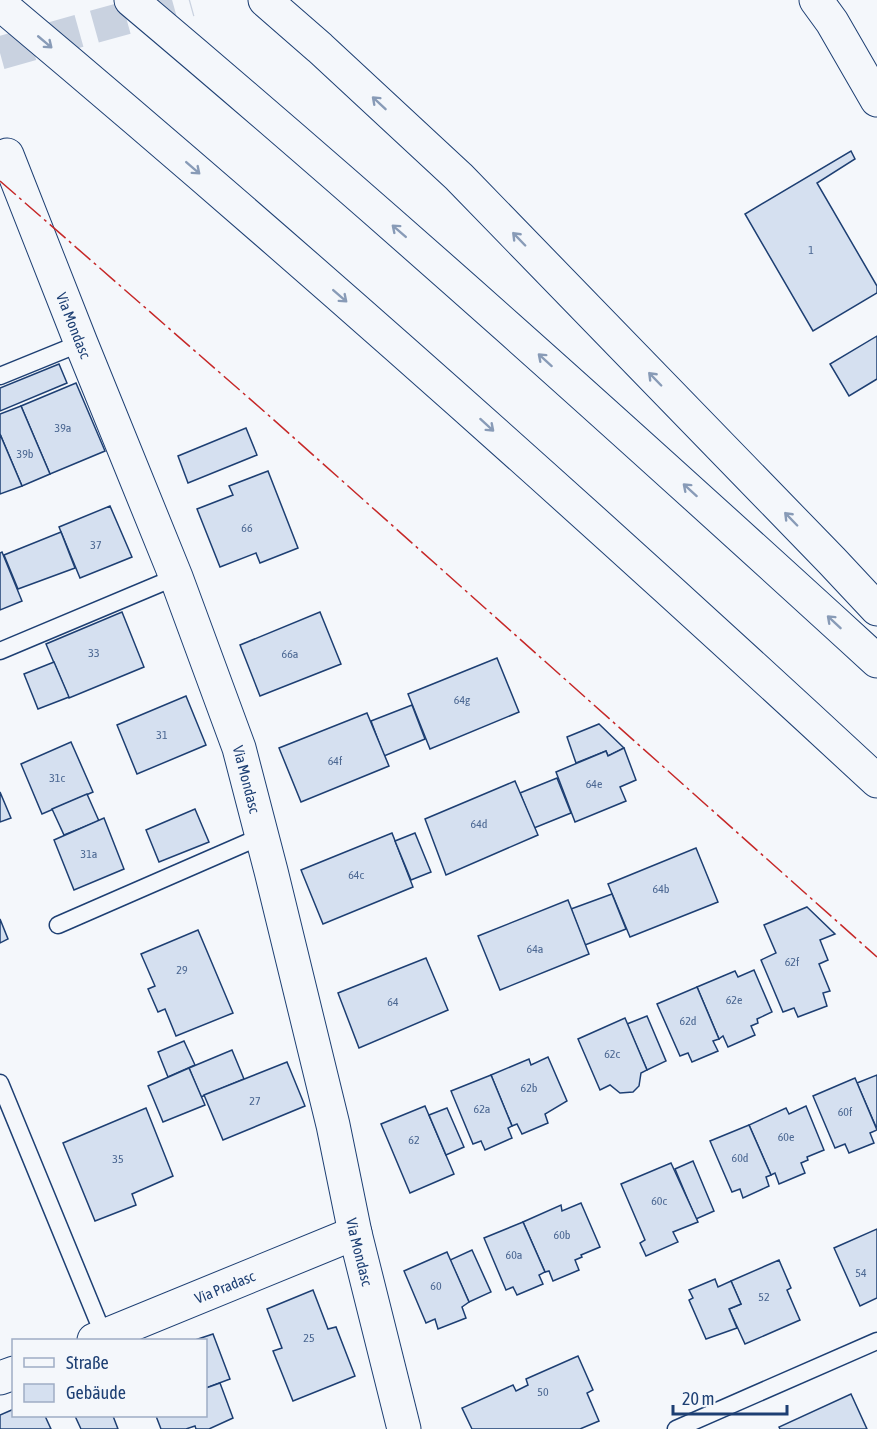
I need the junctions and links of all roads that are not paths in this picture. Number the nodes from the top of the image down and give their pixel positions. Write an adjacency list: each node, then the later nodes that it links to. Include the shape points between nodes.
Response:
1 (131, 0): 12 (main road, one-way to 1, via 627,432)
2 (265, 0): 10 (main road, one-way to 2, via 459,177)
3 (816, 0): 5 (main road)
4 (0, 4): 13 (main road, one-way to 13, via 463,403)
5 (876, 97)
6 (7, 155): 7 (main road, Via Mondasc)
7 (81, 343): 8 (lane); 9 (main road, Via Mondasc)
8 (0, 376)
9 (176, 577): 11 (lane); 14 (main road, Via Mondasc, via 239,748)
10 (877, 609)
11 (0, 651)
12 (877, 661)
13 (877, 781)
14 (262, 836): 15 (lane); 17 (main road, Via Mondasc, via 333,1125)
15 (58, 925)
16 (0, 1083): 18 (lane)
17 (355, 1233): 18 (main road, Via Pradasc); 20 (main road, Via Mondasc)
18 (99, 1338)
19 (877, 1341): 21 (lane)
20 (404, 1429)
21 (676, 1429)

